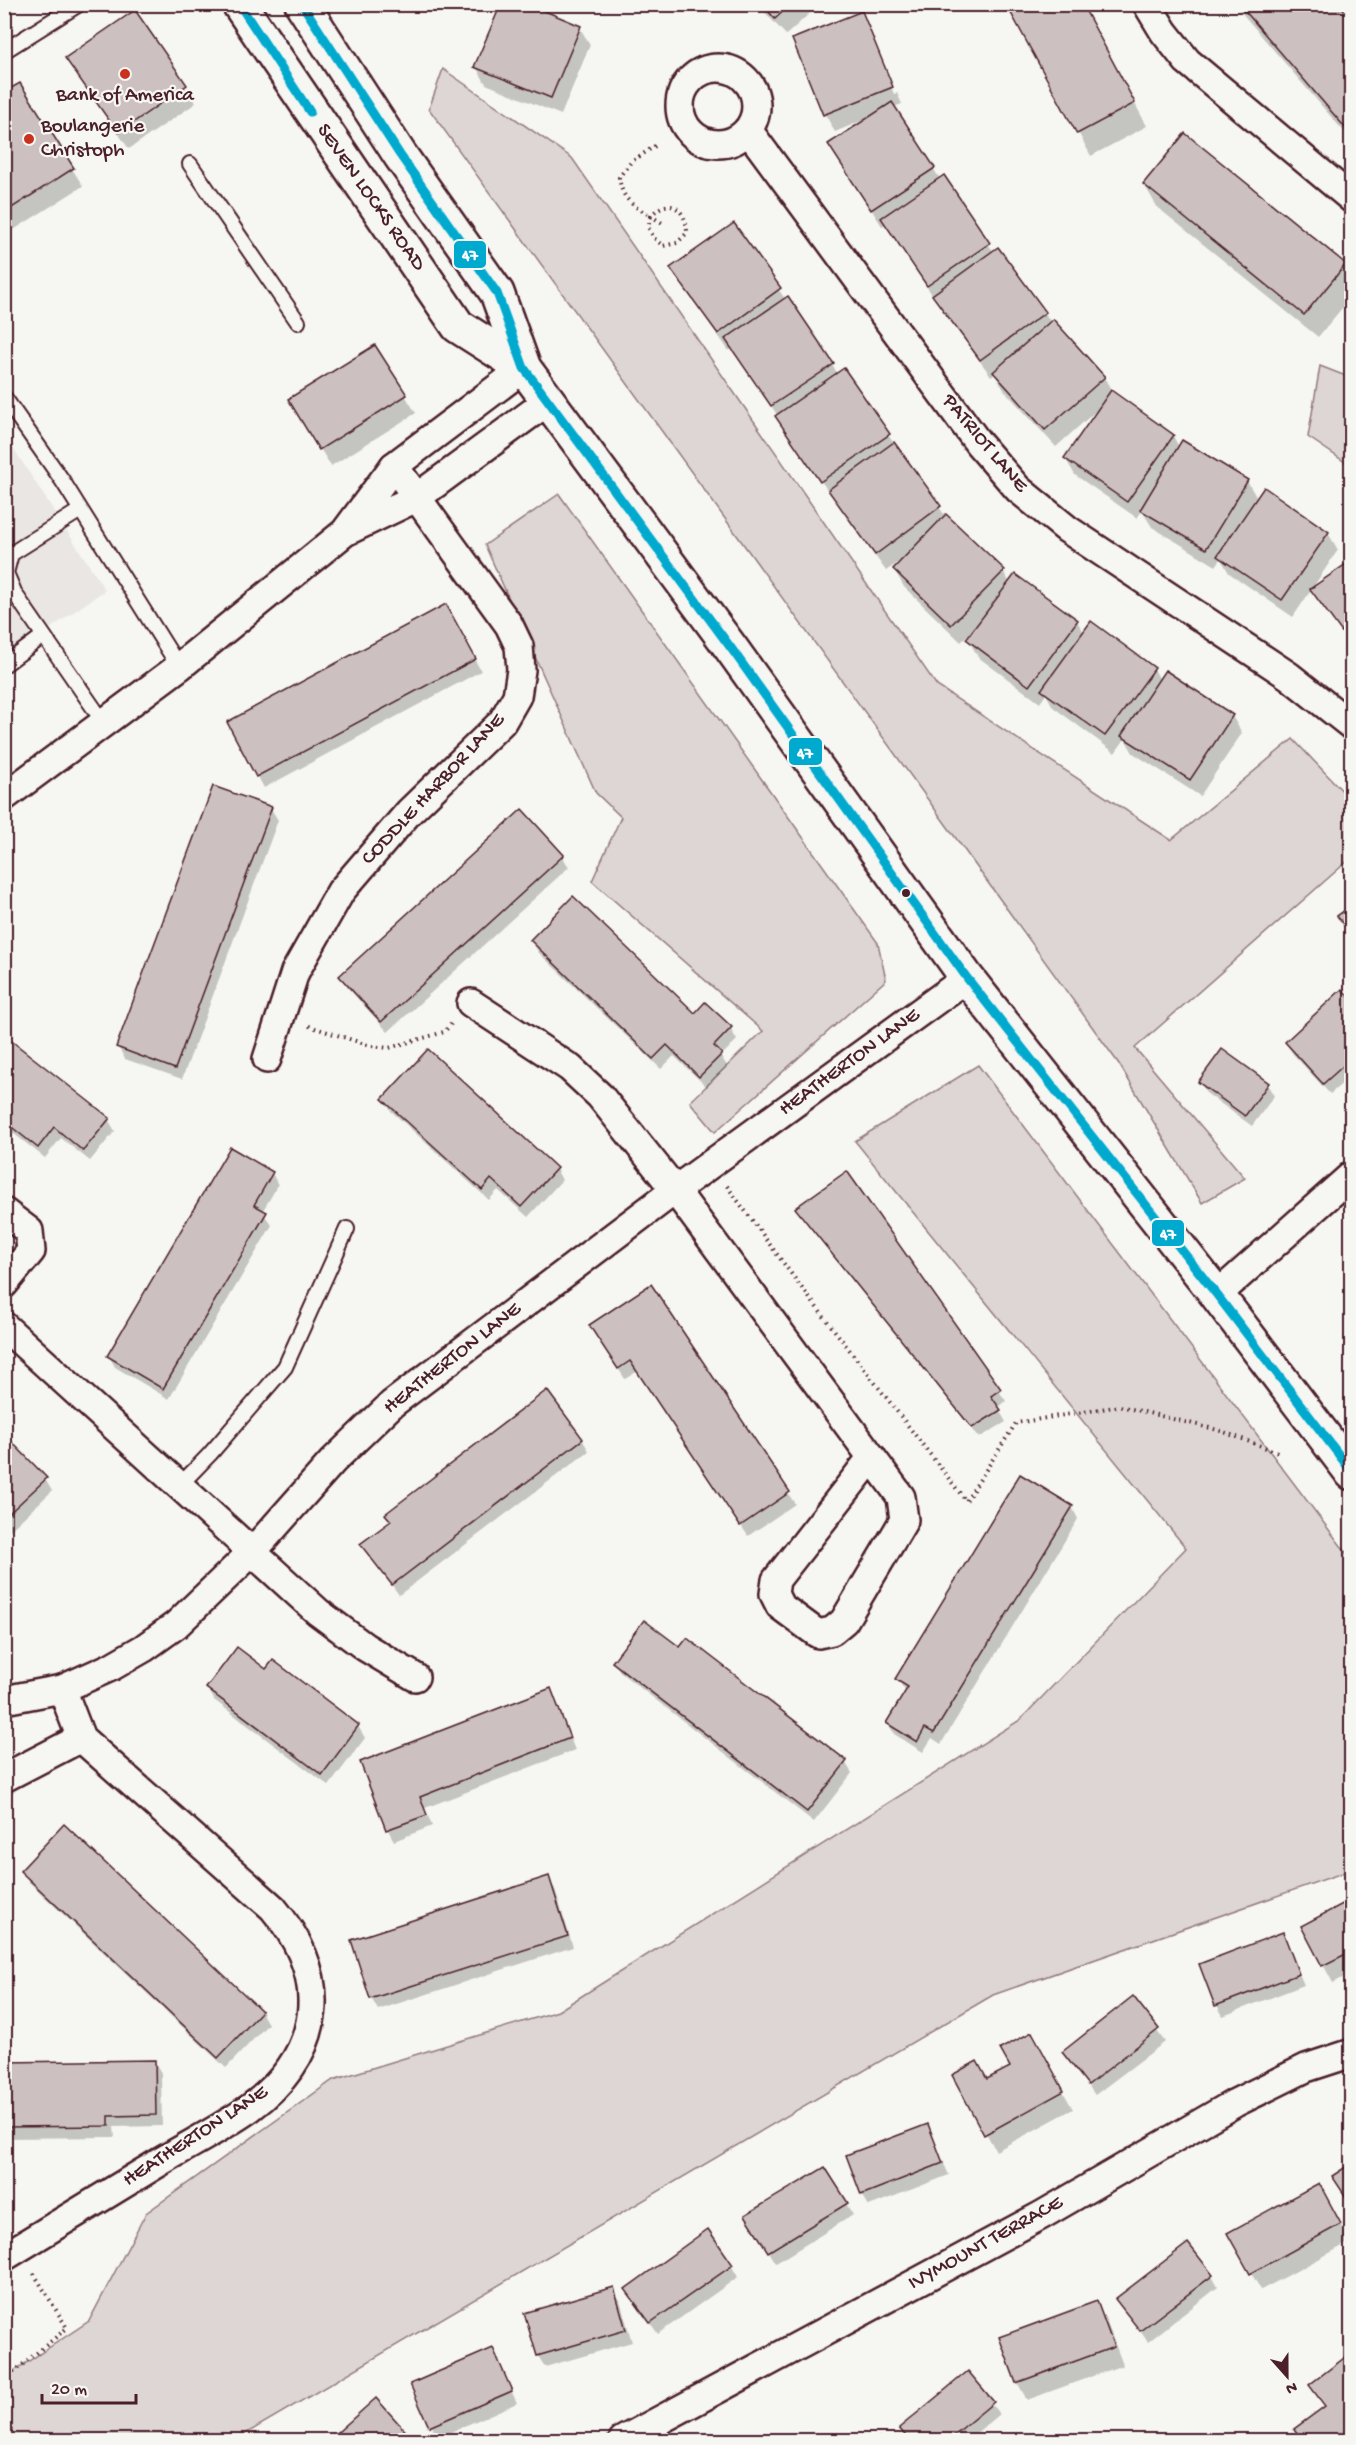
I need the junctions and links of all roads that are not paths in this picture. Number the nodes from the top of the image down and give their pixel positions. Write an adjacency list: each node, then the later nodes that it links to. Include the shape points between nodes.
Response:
1 (79, 4): 5 (lane)
2 (239, 4): 10 (main road, SEVEN LOCKS ROAD, via 458,326)
3 (302, 4): 10 (main road, SEVEN LOCKS ROAD, via 400,155 497,293)
4 (1147, 4): 8 (street, via 1186,61)
5 (4, 51)
6 (748, 130): 21 (street, PATRIOT LANE, via 979,444 1018,489 1067,529 1289,676)
7 (190, 164): 9 (lane)
8 (1352, 199)
9 (298, 322)
10 (524, 368): 12 (main road, SEVEN LOCKS ROAD); 13 (street)
11 (4, 398): 15 (lane)
12 (548, 401): 14 (street); 23 (main road, SEVEN LOCKS ROAD)
13 (394, 466): 14 (street, CODDLE HARBOR LANE); 16 (street)
14 (416, 498): 16 (street); 25 (street, CODDLE HARBOR LANE, via 509,625 519,646 517,696 502,722 409,812 341,891 295,972)
15 (79, 511): 17 (lane, via 11,554 6,573); 19 (lane)
16 (345, 532): 19 (street)
17 (43, 636): 18 (lane); 20 (lane)
18 (4, 665)
19 (179, 667): 20 (street)
20 (104, 723): 22 (street)
21 (1352, 726)
22 (4, 797)
23 (967, 978): 27 (street, HEATHERTON LANE); 31 (main road, SEVEN LOCKS ROAD)
24 (471, 1003): 27 (street, via 570,1068 593,1089)
25 (267, 1059)
26 (1352, 1175): 31 (street)
27 (675, 1190): 33 (street); 36 (street, HEATHERTON LANE, via 392,1404 333,1461)
28 (4, 1212): 30 (street, via 29,1231 31,1251)
29 (347, 1229): 35 (lane, via 285,1367)
30 (4, 1284)
31 (1217, 1295): 34 (main road, SEVEN LOCKS ROAD)
32 (4, 1326): 35 (street)
33 (872, 1457): 33 (street, via 901,1497 904,1520 844,1621 832,1631 819,1634 780,1606 774,1594 776,1580)
34 (1352, 1473)
35 (179, 1486): 36 (street)
36 (253, 1551): 37 (street, via 318,1612); 38 (street, HEATHERTON LANE, via 176,1625 111,1667)
37 (415, 1677)
38 (62, 1689): 39 (street, HEATHERTON LANE); 40 (street, HEATHERTON LANE)
39 (4, 1700)
40 (81, 1738): 41 (street); 43 (street, HEATHERTON LANE, via 284,1920 300,1947 311,1978 312,2014 298,2056 288,2072 250,2108)
41 (4, 1778)
42 (1352, 2053): 44 (street, IVYMOUNT TERRACE, via 1306,2068 1235,2103 1042,2215)
43 (12, 2253)
44 (623, 2440)

